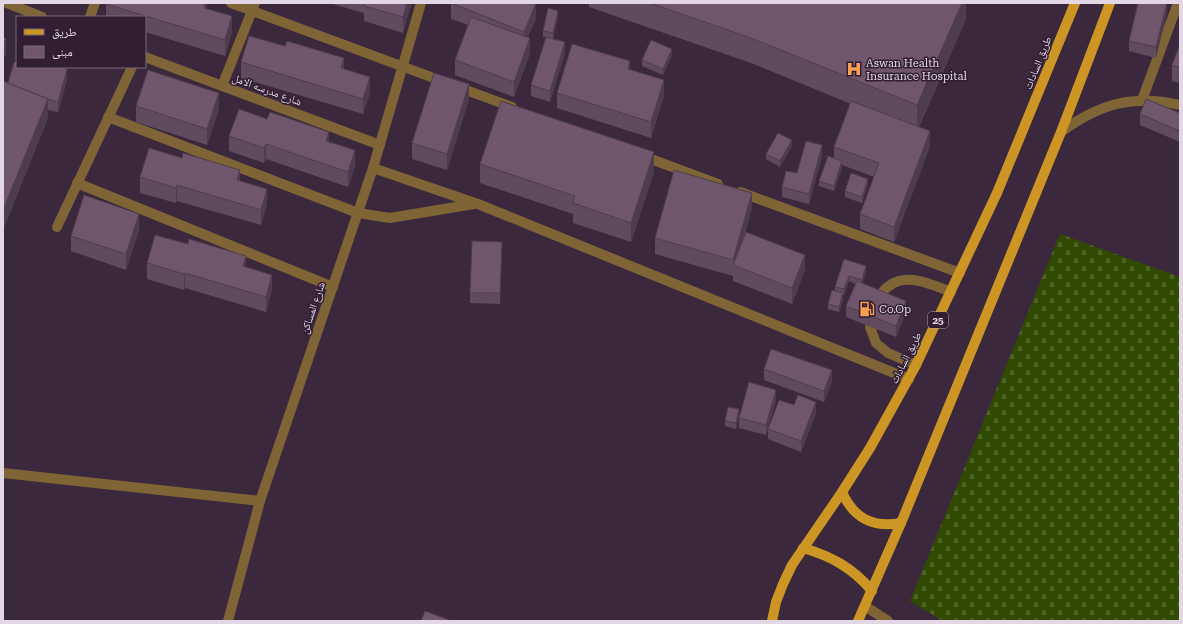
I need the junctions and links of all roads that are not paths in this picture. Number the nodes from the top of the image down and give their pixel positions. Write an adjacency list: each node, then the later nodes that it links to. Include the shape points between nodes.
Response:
1 (7, 3): 9 (street)
2 (95, 3): 10 (street)
3 (231, 3): 8 (street)
4 (421, 3): 12 (street, شارع المساكن)
5 (1075, 3): 27 (main road, طريق السادات / 25, via 1000,186)
6 (1110, 3): 19 (main road)
7 (1178, 3): 15 (street)
8 (253, 7): 12 (street); 14 (street)
9 (40, 16)
10 (90, 16)
11 (146, 57): 14 (street, شارع مدرسه الامل)
12 (403, 67): 17 (street); 20 (street, شارع المساكن)
13 (132, 68): 18 (street)
14 (222, 86): 20 (street, شارع مدرسه الامل)
15 (1142, 100): 16 (street); 19 (street, via 1108,106 1075,121)
16 (1180, 105)
17 (522, 111)
18 (108, 117): 23 (street); 25 (street)
19 (1061, 132): 37 (main road)
20 (380, 144): 22 (street, شارع المساكن)
21 (633, 152): 27 (street)
22 (373, 168): 24 (street); 25 (street, شارع المساكن)
23 (78, 183): 26 (street); 28 (street)
24 (478, 204): 25 (street, via 390,218); 33 (street)
25 (358, 213): 28 (street, شارع المساكن)
26 (57, 227)
27 (960, 274): 29 (main road, طريق السادات / 25)
28 (332, 287): 36 (street, شارع المساكن)
29 (951, 292): 30 (street, via 921,281 905,280 889,285); 32 (main road, طريق السادات / 25)
30 (876, 300)
31 (870, 327): 32 (street, via 876,343 888,353)
32 (916, 365): 33 (main road, طريق السادات / 25)
33 (909, 379): 35 (main road, طريق السادات / 25)
34 (3, 473): 36 (street)
35 (842, 492): 37 (main road, via 846,502 860,517 885,525); 38 (main road, طريق السادات / 25)
36 (260, 501): 41 (street, شارع المساكن)
37 (901, 523): 39 (main road)
38 (803, 548): 39 (main road, via 834,559 861,578); 42 (main road, طريق السادات / 25, via 783,584)
39 (872, 590): 40 (main road)
40 (865, 606): 43 (main road); 44 (street)
41 (228, 621)
42 (772, 621)
43 (858, 621)
44 (888, 621)

